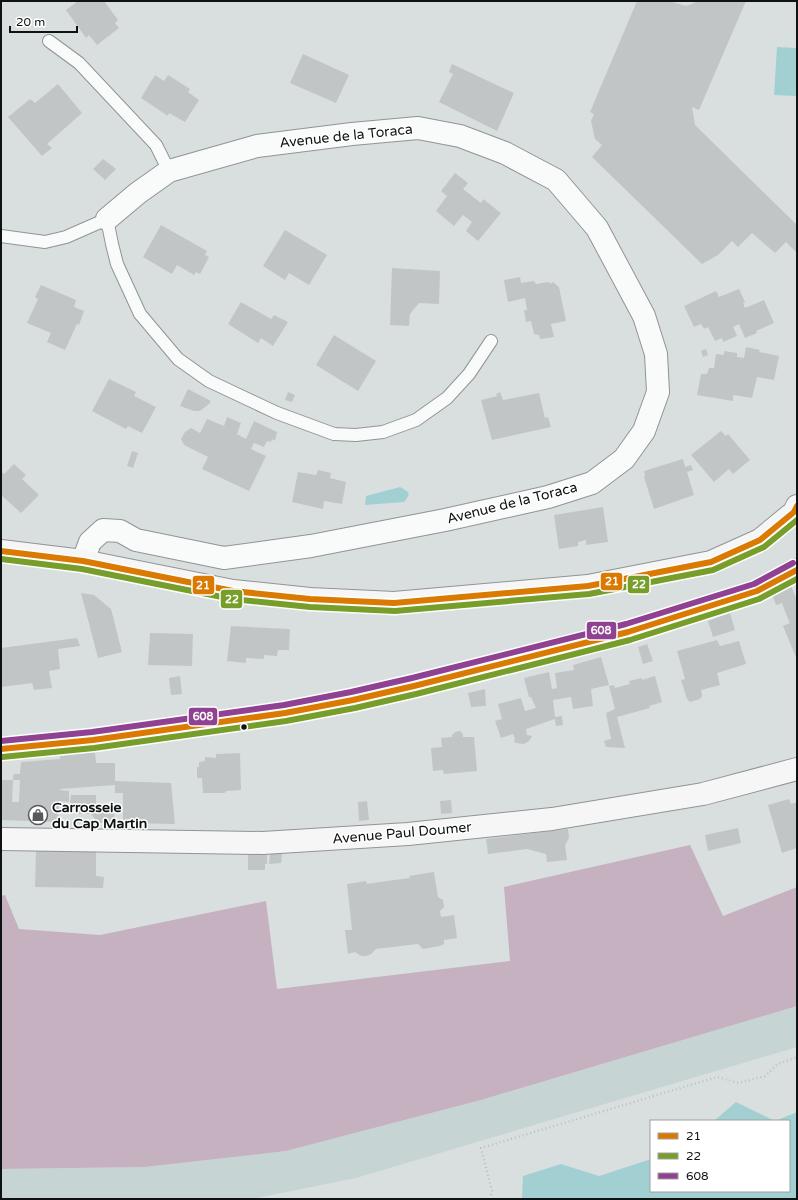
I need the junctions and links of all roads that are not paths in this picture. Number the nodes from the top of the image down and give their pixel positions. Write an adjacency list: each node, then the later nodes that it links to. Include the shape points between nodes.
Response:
1 (48, 41): 2 (lane, via 79,63 156,145)
2 (169, 171): 3 (street, Avenue de la Toraca); 8 (street, Avenue de la Toraca, via 257,146 418,128 460,136 505,153 556,180 597,228 644,316 656,354 658,392 644,431 624,459 592,483 548,497 311,546 224,558 136,540 120,531 103,530 90,542)
3 (107, 219): 4 (lane, Avenue de la Toraca, via 66,237 45,242); 5 (lane, via 118,264 140,314 178,359 209,380 277,412 334,434 383,432 416,420 447,398 469,374)
4 (1, 236)
5 (491, 341)
6 (797, 506): 8 (main road, via 794,512 760,540 711,562 588,586 394,603 310,599 233,591)
7 (1, 551): 8 (main road)
8 (83, 561)
9 (797, 570): 10 (main road, via 757,591 628,632 353,700 284,713 108,738)
10 (1, 749)
11 (797, 769): 12 (main road, Avenue Paul Doumer, via 703,794 567,816 408,834 263,843)
12 (1, 839)

